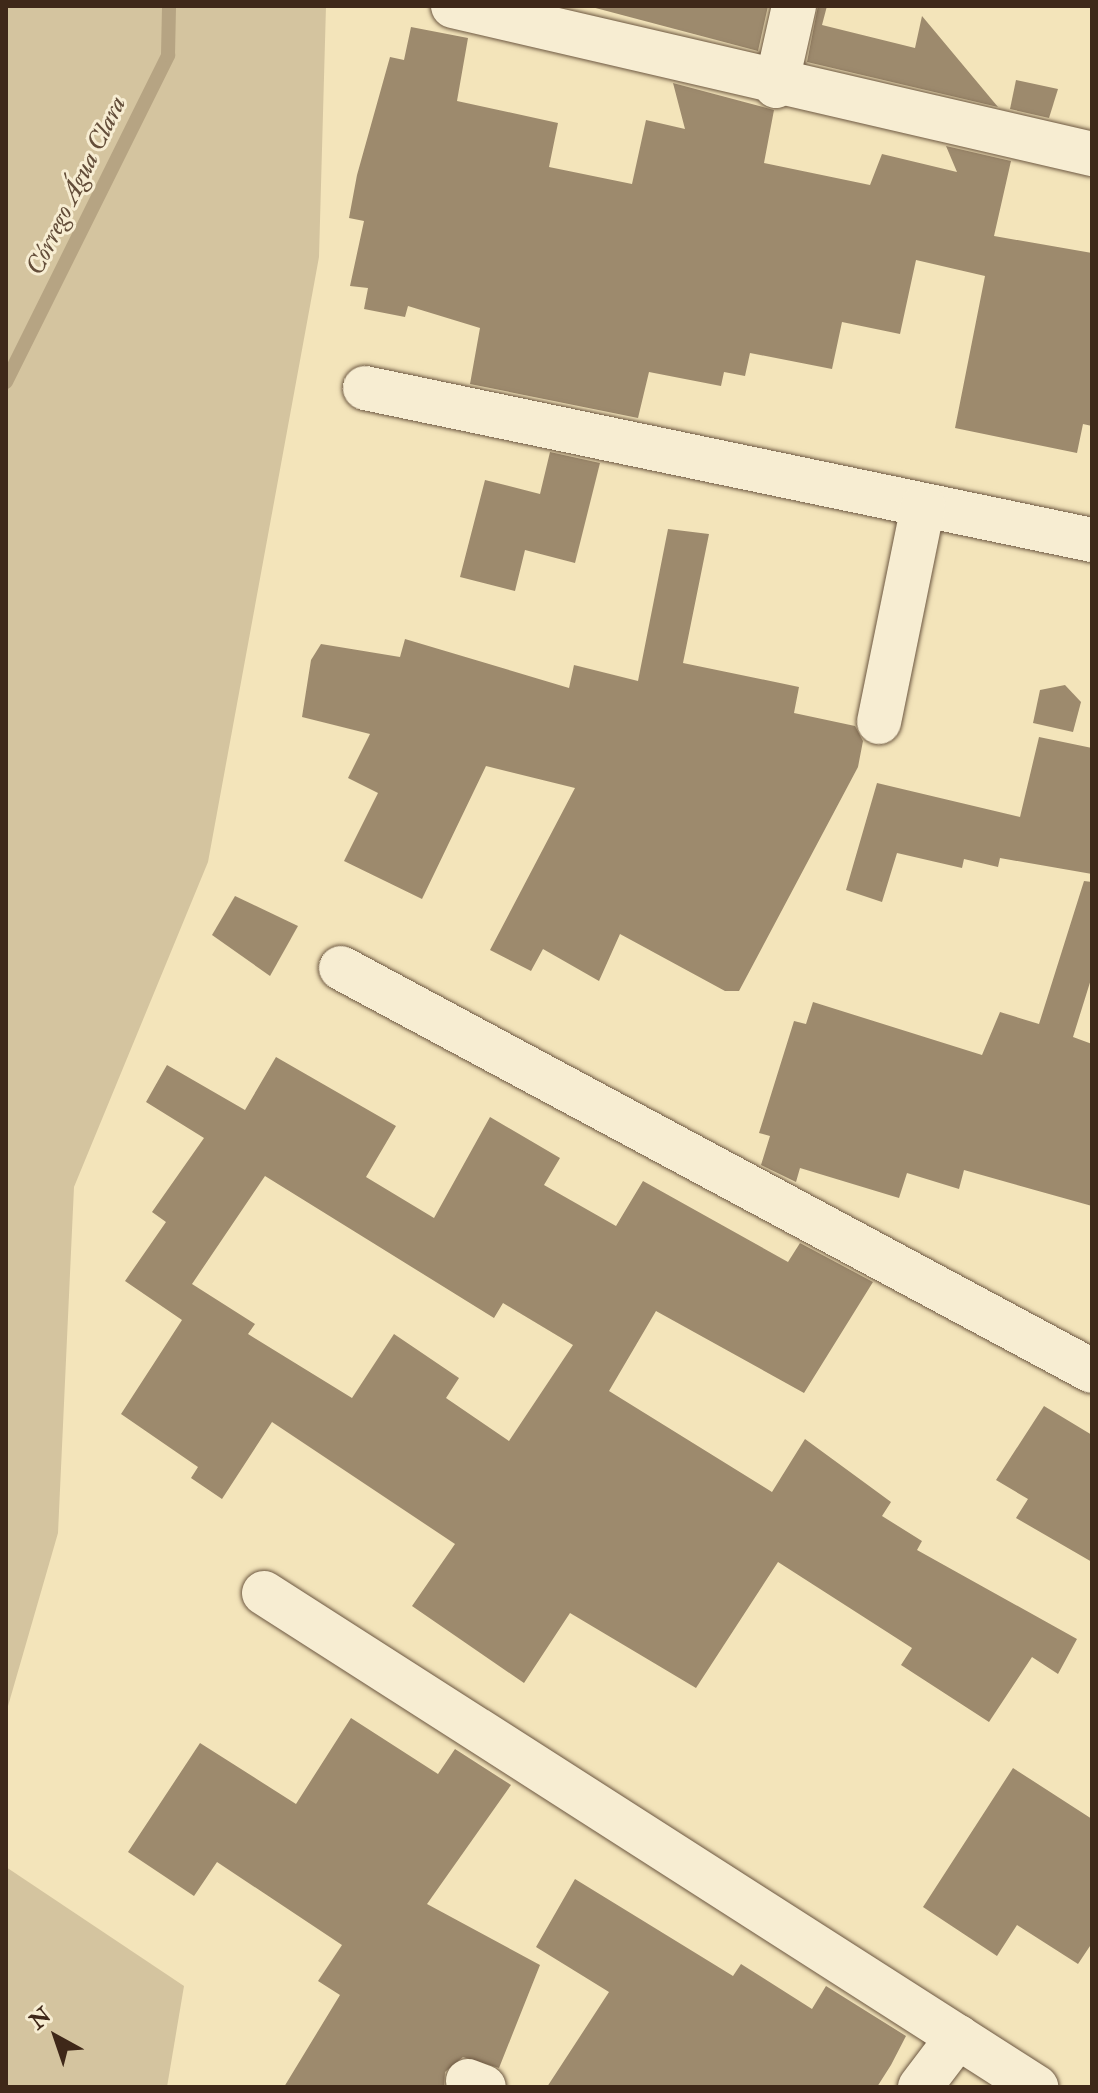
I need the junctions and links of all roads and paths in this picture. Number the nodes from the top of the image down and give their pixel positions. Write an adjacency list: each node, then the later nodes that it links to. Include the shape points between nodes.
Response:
1 (453, 6): 3 (street)
2 (794, 6): 3 (street)
3 (776, 86): 4 (street)
4 (1092, 154)
5 (365, 388): 6 (street)
6 (923, 505): 7 (street); 8 (street)
7 (1092, 540)
8 (879, 722)
9 (341, 968): 10 (street)
10 (1092, 1371)
11 (264, 1593): 12 (street)
12 (958, 2037): 13 (street); 14 (street)
13 (920, 2087)
14 (1036, 2087)

